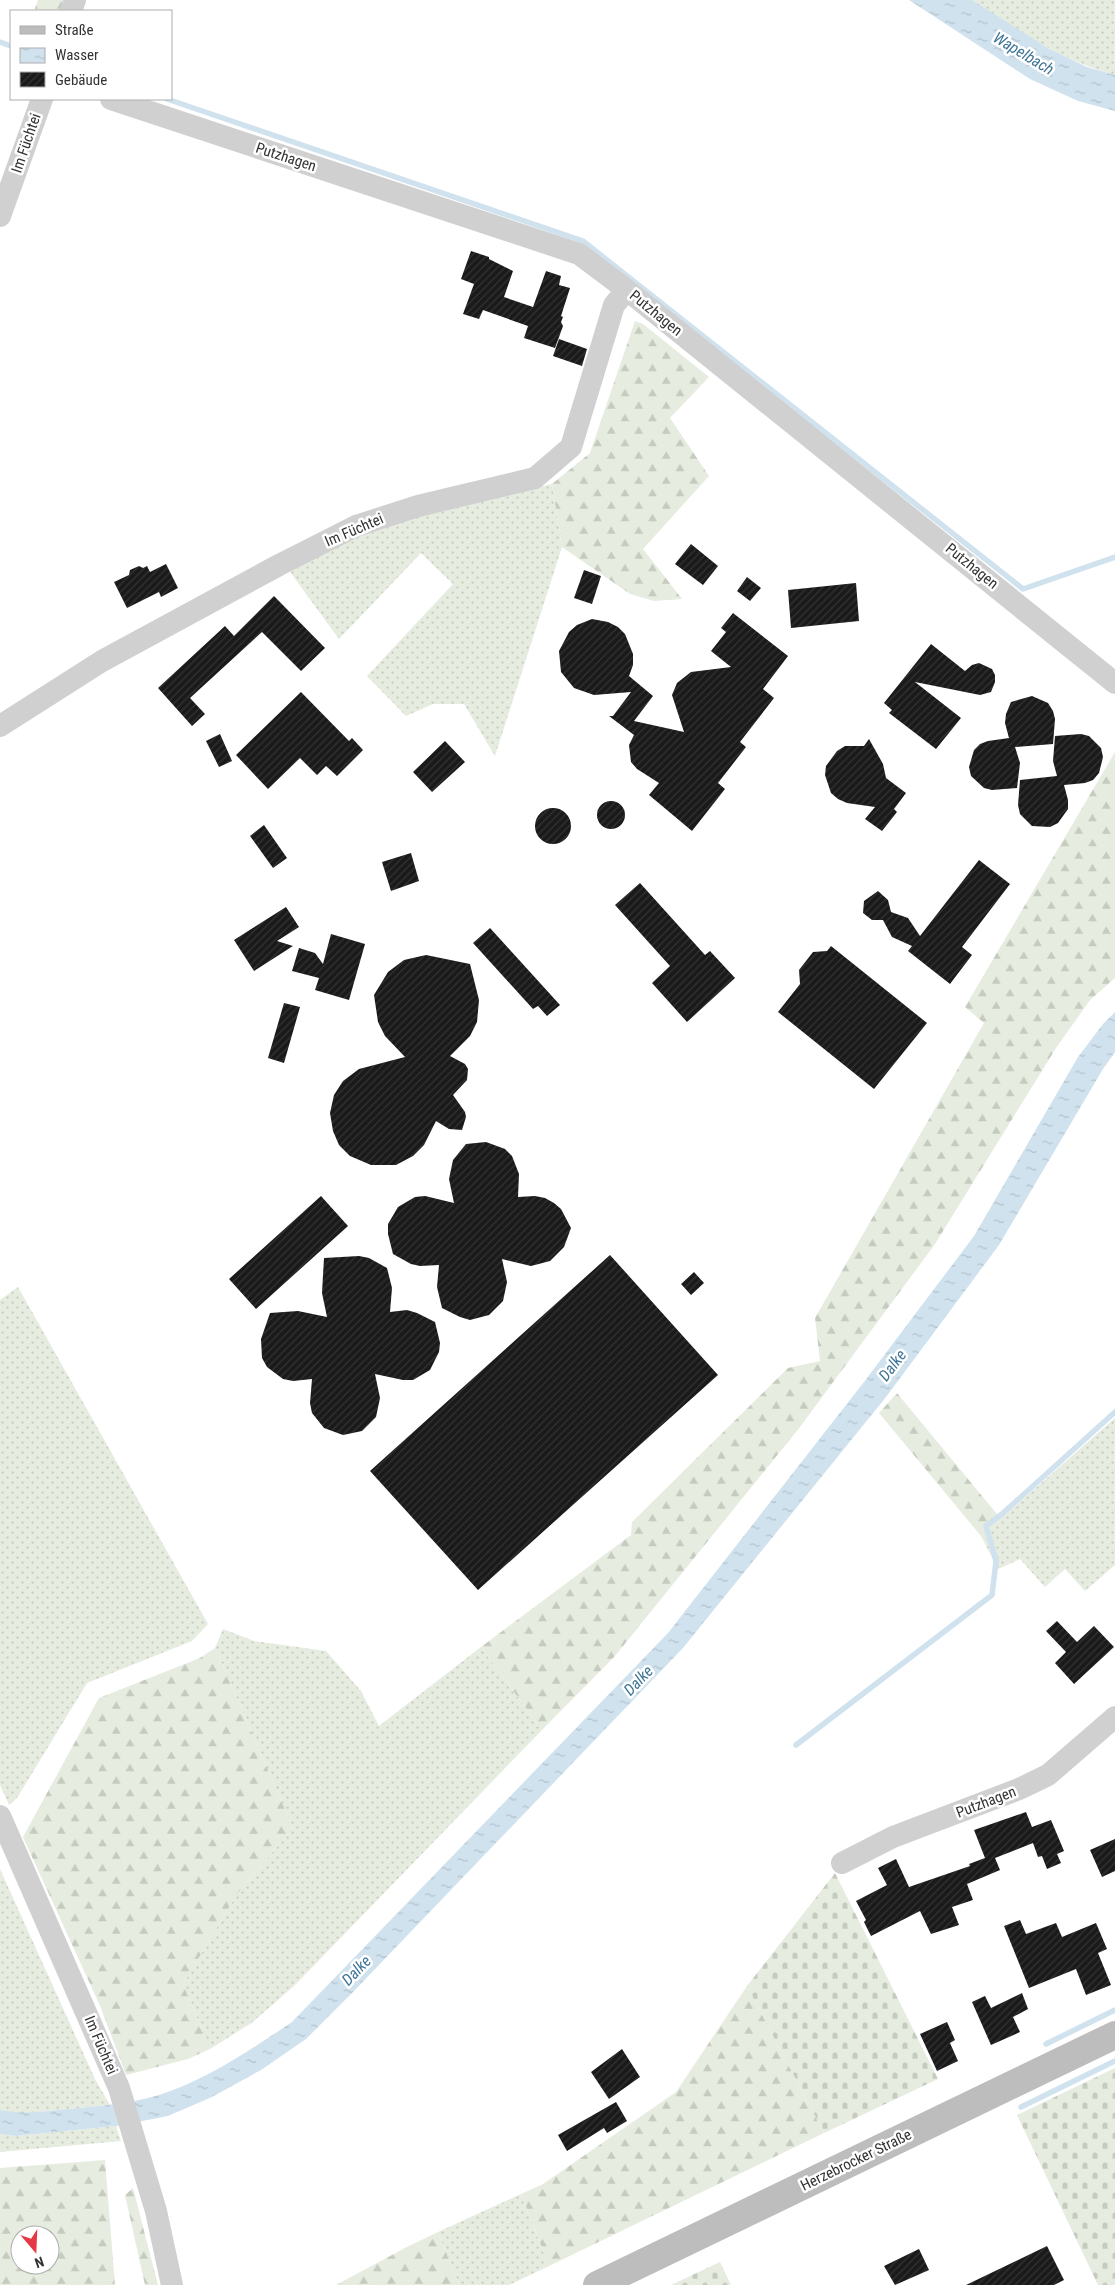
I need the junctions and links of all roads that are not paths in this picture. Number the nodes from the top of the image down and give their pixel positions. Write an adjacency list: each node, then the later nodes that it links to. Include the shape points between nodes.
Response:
1 (42, 100): 3 (street, Im Füchtei)
2 (114, 100): 4 (street, Putzhagen, via 579,254)
3 (0, 216)
4 (627, 290): 5 (street, Putzhagen); 6 (street, Im Füchtei, via 614,305 571,447 535,478 418,506 356,526 102,662)
5 (1115, 682)
6 (0, 726)
7 (1115, 1717): 9 (street, Putzhagen, via 1048,1775 1019,1790 893,1837)
8 (0, 1816): 11 (street, Im Füchtei, via 119,2088 156,2211)
9 (842, 1863)
10 (1115, 2035): 12 (main road, Herzebrocker Straße)
11 (172, 2285)
12 (597, 2285)

